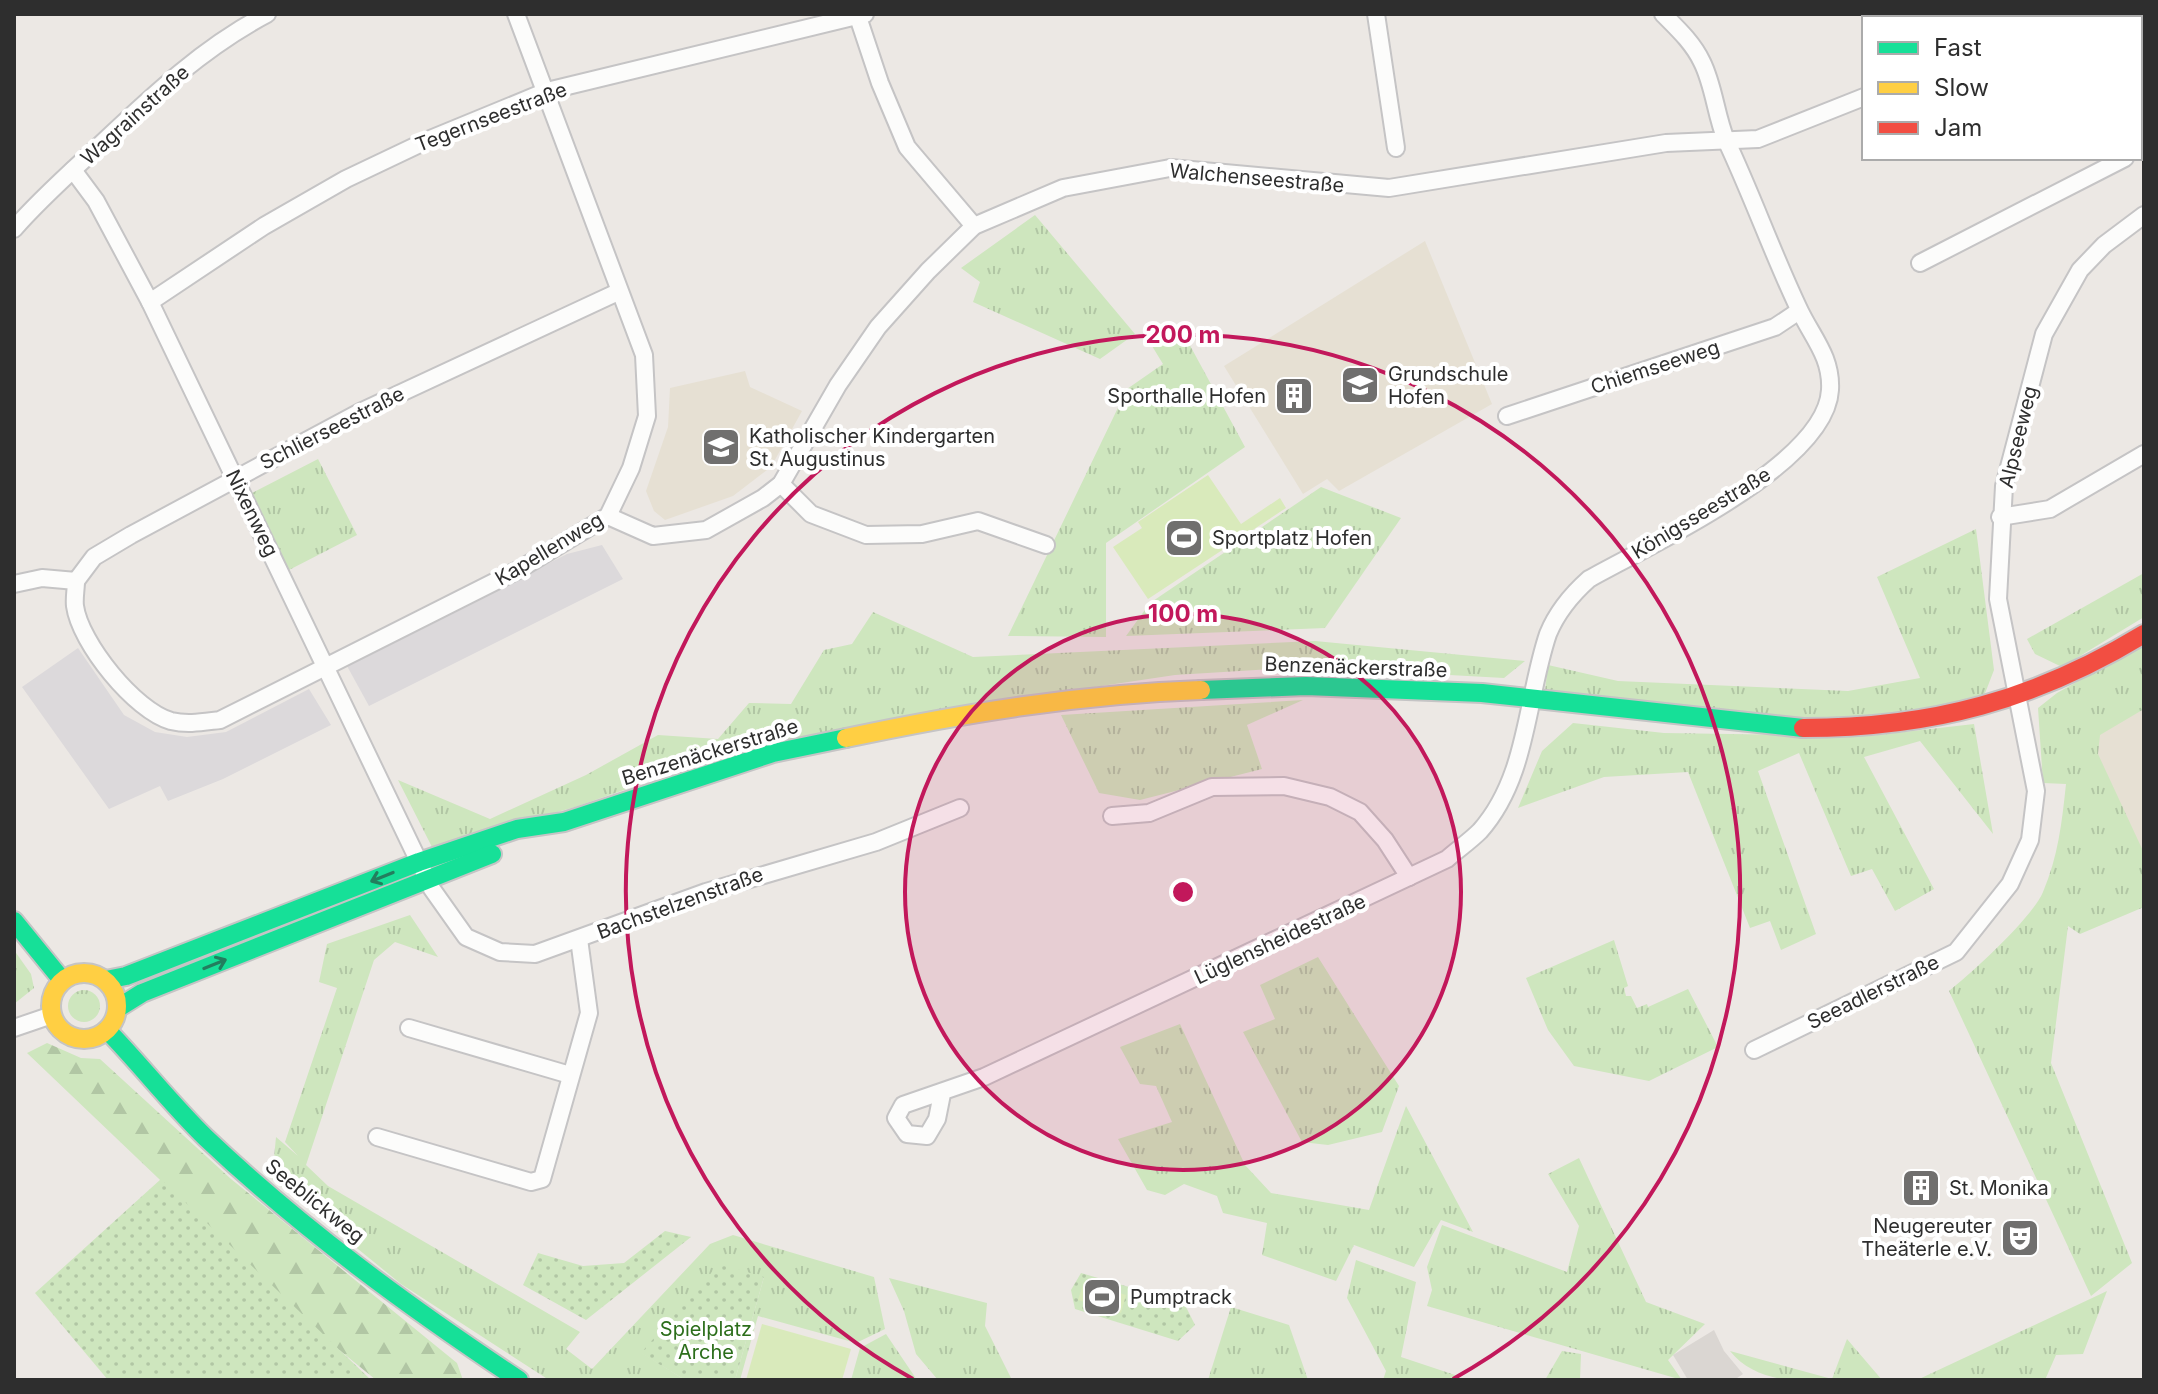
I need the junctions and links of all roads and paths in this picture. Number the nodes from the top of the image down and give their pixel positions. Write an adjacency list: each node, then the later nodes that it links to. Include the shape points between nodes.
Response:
1 (267, 14): 11 (street, Wagrainstraße, via 209,49)
2 (516, 14): 6 (street, Kapellenweg)
3 (1376, 14): 9 (street)
4 (1663, 14): 8 (street, Königsseestraße, via 1690,41 1704,65)
5 (860, 15): 6 (street, Tegernseestraße); 13 (street, via 907,147)
6 (547, 91): 16 (street, Kapellenweg); 17 (street, Tegernseestraße, via 346,179)
7 (1862, 98): 8 (street, Walchenseestraße, via 1758,139)
8 (1726, 140): 13 (street, Walchenseestraße, via 1666,143 1389,188 1170,168 1063,188); 18 (street, Königsseestraße)
9 (1396, 148)
10 (2121, 160): 15 (street)
11 (73, 170): 14 (street, Wagrainstraße); 17 (street, Nixenweg, via 96,201)
12 (2144, 215): 24 (street, Alpseeweg, via 2080,270 2044,334)
13 (974, 226): 22 (street, Walchenseestraße, via 878,327)
14 (14, 229)
15 (1920, 263)
16 (618, 292): 21 (street, Schlierseestraße, via 360,412); 23 (street, Kapellenweg, via 644,355 647,416)
17 (150, 302): 21 (street, Nixenweg)
18 (1799, 311): 19 (street, Chiemseeweg, via 1775,327); 31 (street, Königsseestraße, via 1823,347 1830,391 1803,446 1765,477 1573,593 1548,634)
19 (1507, 416)
20 (2144, 454): 24 (street, via 2050,509)
21 (236, 479): 26 (street, Schlierseestraße, via 94,557); 29 (street, Nixenweg)
22 (781, 484): 23 (street, Walchenseestraße, via 706,530 653,536); 25 (street, via 811,514 866,535 922,534 978,521)
23 (608, 516): 29 (street, Kapellenweg)
24 (2000, 517): 30 (street, Alpseeweg, via 1998,599)
25 (1046, 545)
26 (76, 581): 27 (street, via 42,578); 29 (street, Kapellenweg, via 75,606 82,627 105,664 140,706 169,720 220,720)
27 (14, 584)
28 (2144, 634): 30 (street, Benzenäckerstraße, via 2088,668)
29 (328, 669): 34 (street, Nixenweg)
30 (2016, 697): 31 (street, Benzenäckerstraße, via 1902,723 1791,728); 45 (street, Seeadlerstraße, via 2036,791 2030,840 2010,884 1956,952)
31 (1533, 698): 34 (street, Benzenäckerstraße, via 1258,685 1129,692 921,720 740,762 564,822 534,838); 35 (street, Lüglensheidestraße, via 1505,792 1480,831 1447,859)
32 (960, 808): 37 (street, Bachstelzenstraße, via 876,842 706,892)
33 (1112, 816): 35 (street, via 1149,813 1212,787 1284,786 1330,797 1360,812)
34 (423, 870): 37 (street, Bachstelzenstraße, via 466,937 500,952 535,954); 39 (street, Benzenäckerstraße, one-way to 39); 40 (street, Benzenäckerstraße, one-way to 34)
35 (1409, 877): 47 (street, Lüglensheidestraße)
36 (14, 921): 38 (street)
37 (579, 939): 46 (street, via 589,1013)
38 (62, 980): 39 (street, via 87,972); 41 (street, via 51,999)
39 (106, 980): 40 (street)
40 (118, 1008): 44 (street)
41 (52, 1015): 42 (street); 44 (street, via 61,1030 78,1039)
42 (14, 1028)
43 (409, 1028): 46 (street)
44 (107, 1030): 49 (street, Seeblickweg, via 166,1098 251,1178)
45 (1754, 1050)
46 (570, 1075): 48 (street, via 542,1179 531,1182)
47 (942, 1094)
48 (377, 1137)
49 (508, 1377)

